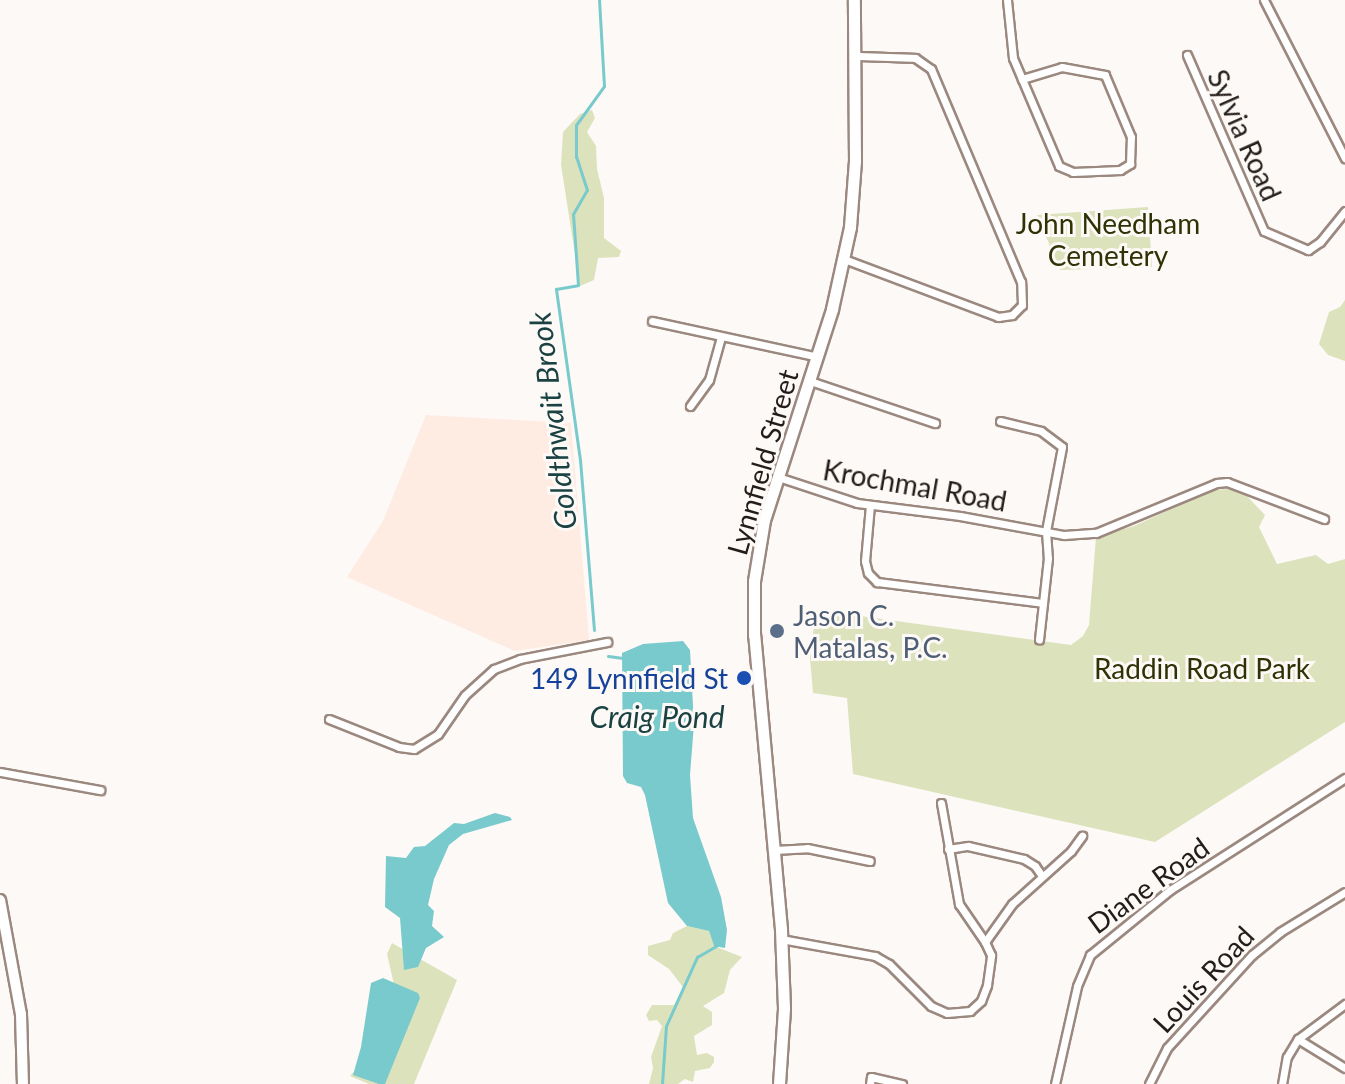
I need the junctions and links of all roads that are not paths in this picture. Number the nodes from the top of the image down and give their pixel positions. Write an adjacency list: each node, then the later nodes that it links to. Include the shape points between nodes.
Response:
1 (854, 0): 5 (main road, Lynnfield Street)
2 (1007, 0): 6 (street, via 1011,50)
3 (1264, 0): 7 (street)
4 (1187, 55): 8 (street, Sylvia Road, via 1264,231 1308,250)
5 (854, 56): 9 (main road, Lynnfield Street, via 855,181); 9 (street, via 915,58 931,69 1016,272 1022,305 1005,317)
6 (1022, 79): 6 (street, via 1062,67 1105,75 1131,137 1130,164 1120,170 1062,170)
7 (1345, 158)
8 (1345, 211)
9 (844, 259): 12 (main road, Lynnfield Street)
10 (652, 321): 11 (street)
11 (721, 337): 12 (street); 14 (street, via 709,380)
12 (818, 357): 13 (main road, Lynnfield Street)
13 (810, 381): 16 (street); 17 (main road, Lynnfield Street)
14 (690, 406)
15 (1000, 421): 20 (street, via 1041,431 1062,447)
16 (935, 423)
17 (778, 477): 18 (street, Krochmal Road); 32 (main road, Lynnfield Street, via 757,551 754,611)
18 (870, 505): 20 (street, Krochmal Road); 21 (street, via 865,561 877,582)
19 (1324, 519): 20 (street, Krochmal Road, via 1227,482 1096,533)
20 (1046, 531): 21 (street)
21 (1043, 603): 22 (street)
22 (1039, 640)
23 (607, 642): 24 (street, via 494,669 465,695 438,734 414,749)
24 (329, 719)
25 (4, 773): 27 (street); 28 (street)
26 (1345, 778): 46 (street, Diane Road, via 1170,890 1090,955 1077,986)
27 (0, 779)
28 (100, 790)
29 (941, 803): 31 (street)
30 (1082, 836): 34 (street)
31 (948, 849): 34 (street, via 968,846 1024,859); 38 (street, via 962,912)
32 (774, 850): 33 (street, via 807,848); 37 (main road, Lynnfield Street)
33 (870, 861)
34 (1042, 876): 38 (street, via 1012,904)
35 (1345, 892): 47 (street, Louis Road, via 1252,955 1167,1048)
36 (0, 900): 42 (street, via 21,1014)
37 (781, 939): 38 (street, via 875,956 931,1006 954,1013 970,1011 984,994 991,955); 43 (main road, Lynnfield Street)
38 (985, 942)
39 (1345, 1004): 40 (street)
40 (1298, 1039): 41 (street); 48 (street, via 1287,1057)
41 (1345, 1068)
42 (23, 1084)
43 (779, 1084)
44 (870, 1084): 45 (street, via 871,1077)
45 (902, 1084)
46 (1055, 1084)
47 (1149, 1084)
48 (1282, 1084)

